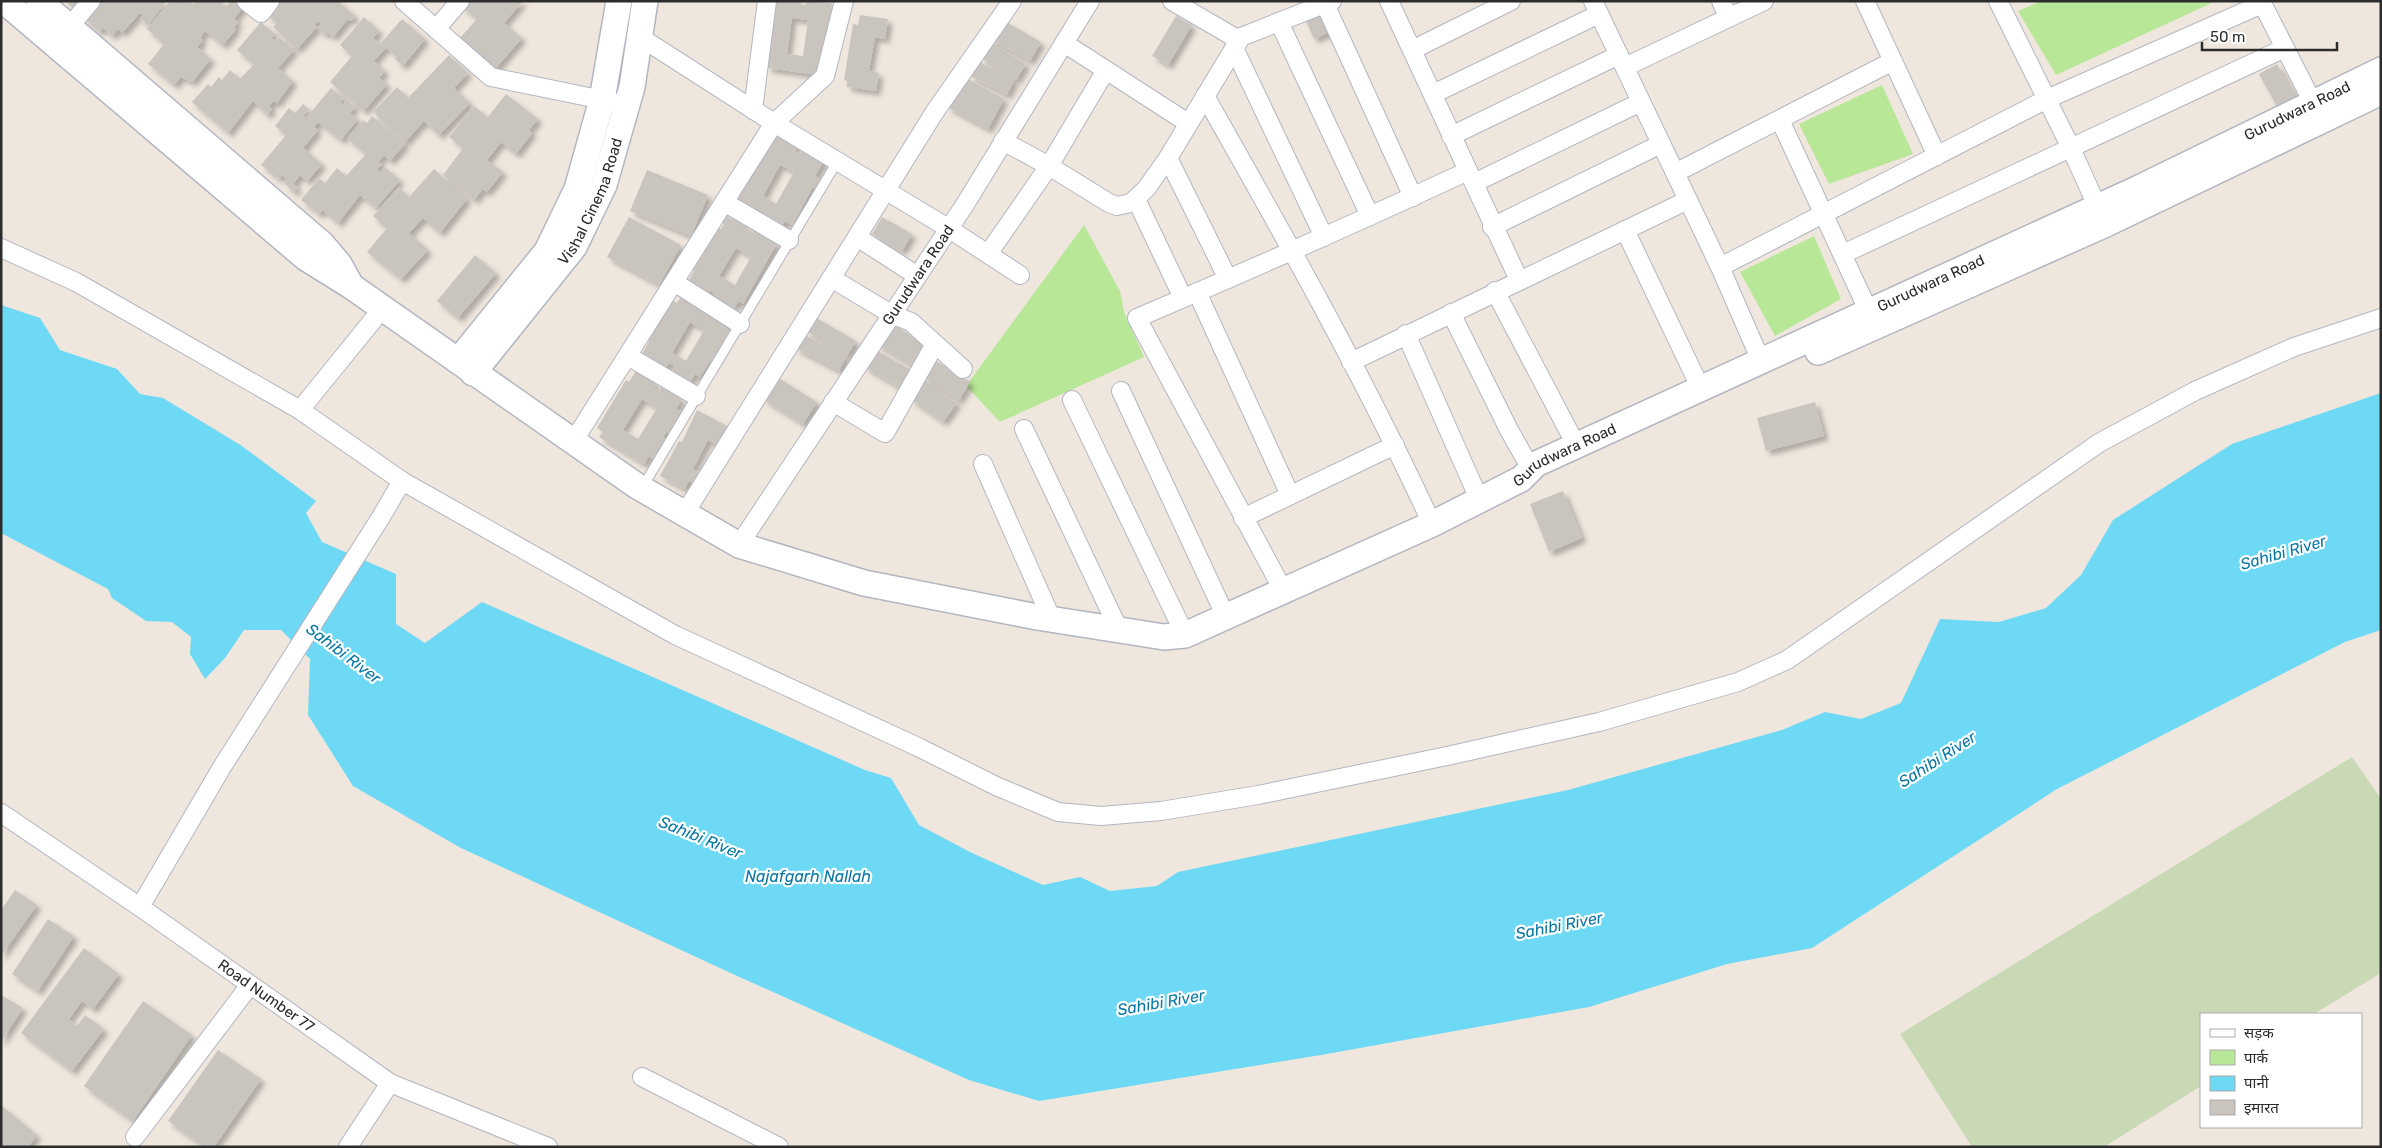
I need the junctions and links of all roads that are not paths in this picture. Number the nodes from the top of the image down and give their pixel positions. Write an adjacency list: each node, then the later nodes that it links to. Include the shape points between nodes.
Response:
1 (4, 1): 85 (street, via 306,258)
2 (39, 1): 27 (street)
3 (91, 1): 27 (street)
4 (246, 1): 5 (street, via 261,13)
5 (270, 1)
6 (404, 1): 28 (street)
7 (460, 1): 28 (street)
8 (619, 1): 42 (street, Vishal Cinema Road)
9 (645, 1): 29 (street, Vishal Cinema Road)
10 (767, 1): 46 (street)
11 (844, 1): 48 (street, via 825,76)
12 (1012, 1): 60 (street, via 934,113)
13 (1090, 1): 30 (street, Gurudwara Road)
14 (1172, 1): 31 (street)
15 (1389, 1): 33 (street)
16 (1511, 1): 23 (street)
17 (1720, 1): 25 (street)
18 (1764, 1): 25 (street)
19 (1865, 1): 35 (street)
20 (2262, 2): 32 (street); 41 (street)
21 (1329, 3): 26 (street); 61 (street)
22 (2004, 3): 41 (street)
23 (1481, 8): 33 (street)
24 (1596, 8): 34 (street); 39 (street)
25 (1728, 17): 34 (street)
26 (1279, 22): 31 (street, via 1241,37); 67 (street)
27 (70, 26): 85 (street, via 322,244)
28 (436, 29): 42 (street, via 491,77)
29 (640, 37): 45 (street, Vishal Cinema Road); 46 (street)
30 (1064, 43): 36 (street); 51 (street, Gurudwara Road)
31 (1236, 44): 40 (street); 72 (street)
32 (2285, 48): 44 (street); 53 (street)
33 (1412, 50): 39 (street)
34 (1622, 61): 43 (street); 50 (street)
35 (1893, 61): 47 (street); 54 (street)
36 (1106, 70): 49 (street); 57 (street)
37 (2381, 70): 44 (street, Gurudwara Road)
38 (2381, 92): 66 (street, Gurudwara Road)
39 (1433, 94): 50 (street)
40 (1205, 96): 49 (street); 75 (street)
41 (2047, 99): 53 (street); 54 (street)
42 (602, 100): 45 (street); 99 (street, Vishal Cinema Road, via 577,189 548,251)
43 (1642, 102): 52 (street); 59 (street)
44 (2313, 103): 66 (street, Gurudwara Road)
45 (626, 105): 99 (street, Vishal Cinema Road, via 604,186 574,247)
46 (753, 110): 48 (street)
47 (1780, 120): 58 (street); 65 (street)
48 (774, 123): 56 (street); 64 (street)
49 (1188, 124): 55 (street)
50 (1451, 136): 59 (street)
51 (1003, 141): 57 (street); 69 (street, Gurudwara Road)
52 (1661, 144): 58 (street); 68 (street)
53 (2070, 146): 66 (street); 77 (street)
54 (1937, 156): 65 (street)
55 (1168, 158): 62 (street); 82 (street)
56 (837, 162): 60 (street); 73 (lane)
57 (1049, 166): 62 (street, via 1117,206); 76 (street)
58 (1675, 173): 63 (street)
59 (1471, 177): 61 (street); 68 (street)
60 (886, 192): 69 (street); 71 (street)
61 (1413, 197): 67 (street)
62 (1136, 199): 87 (street)
63 (1688, 200): 70 (street); 78 (street)
64 (724, 202): 73 (street); 84 (street)
65 (1824, 214): 77 (street); 78 (street)
66 (2102, 215): 89 (street, Gurudwara Road); 112 (street, Gurudwara Road, via 1583,459 1543,476)
67 (1370, 216): 72 (street)
68 (1492, 227): 83 (street)
69 (948, 228): 76 (street); 79 (street, Gurudwara Road)
70 (1625, 230): 83 (street); 101 (street)
71 (857, 237): 79 (street); 81 (street)
72 (1324, 237): 75 (street)
73 (790, 240): 93 (lane)
74 (1, 248): 106 (street, via 76,282)
75 (1292, 249): 82 (street); 98 (street)
76 (988, 254): 80 (street)
77 (1843, 254): 89 (street)
78 (1720, 267): 97 (street)
79 (916, 276): 91 (street, Gurudwara Road)
80 (1020, 276)
81 (831, 278): 91 (street); 117 (street)
82 (1228, 279): 87 (street)
83 (1519, 280): 86 (street)
84 (674, 282): 93 (street); 96 (street)
85 (352, 286): 88 (street)
86 (1495, 292): 90 (street); 110 (street)
87 (1190, 295): 115 (street); 118 (street, via 1137,318)
88 (382, 308): 99 (street); 106 (street)
89 (1868, 310): 97 (street, Gurudwara Road)
90 (1451, 313): 94 (street); 112 (street, via 1513,437)
91 (891, 314): 95 (street, via 911,322); 105 (street, Gurudwara Road)
92 (2381, 318): 113 (street, via 2294,347 2195,391 2099,443 1787,660 1738,682 1599,722 1447,756 1258,795 1161,811 1101,816 1058,812 996,786 675,635)
93 (740, 324): 103 (lane)
94 (1406, 334): 98 (street); 116 (street)
95 (935, 344): 100 (street); 105 (street, via 885,432)
96 (628, 356): 103 (street); 108 (street)
97 (1761, 361): 101 (street, Gurudwara Road)
98 (1351, 362): 109 (street)
99 (466, 367): 108 (street)
100 (963, 369)
101 (1700, 387): 110 (street, Gurudwara Road)
102 (1120, 391): 122 (street)
103 (696, 396): 114 (lane)
104 (1072, 400): 125 (street)
105 (833, 402): 120 (street, Gurudwara Road)
106 (300, 410): 113 (street)
107 (1024, 429): 124 (street)
108 (573, 442): 114 (street)
109 (1395, 445): 115 (street); 119 (street)
110 (1576, 445): 112 (street, Gurudwara Road, via 1536,464)
111 (983, 464): 123 (street)
112 (1526, 474): 116 (street)
113 (402, 481): 127 (street, via 222,767)
114 (641, 489): 117 (street)
115 (1290, 495): 118 (street)
116 (1479, 499): 119 (street)
117 (685, 513): 120 (street)
118 (1243, 518): 121 (street)
119 (1432, 524): 121 (street)
120 (739, 545): 123 (street, via 864,583)
121 (1284, 592): 122 (street)
122 (1226, 617): 125 (street)
123 (1052, 620): 124 (street)
124 (1119, 630): 125 (street, via 1164,637)
125 (1185, 635)
126 (1, 813): 127 (street, Road Number 77)
127 (140, 907): 128 (street, Road Number 77)
128 (250, 985): 130 (street, Road Number 77); 131 (street)
129 (642, 1077): 134 (street)
130 (390, 1083): 132 (street); 133 (street, Road Number 77)
131 (135, 1138)
132 (348, 1147)
133 (548, 1147)
134 (779, 1147)

